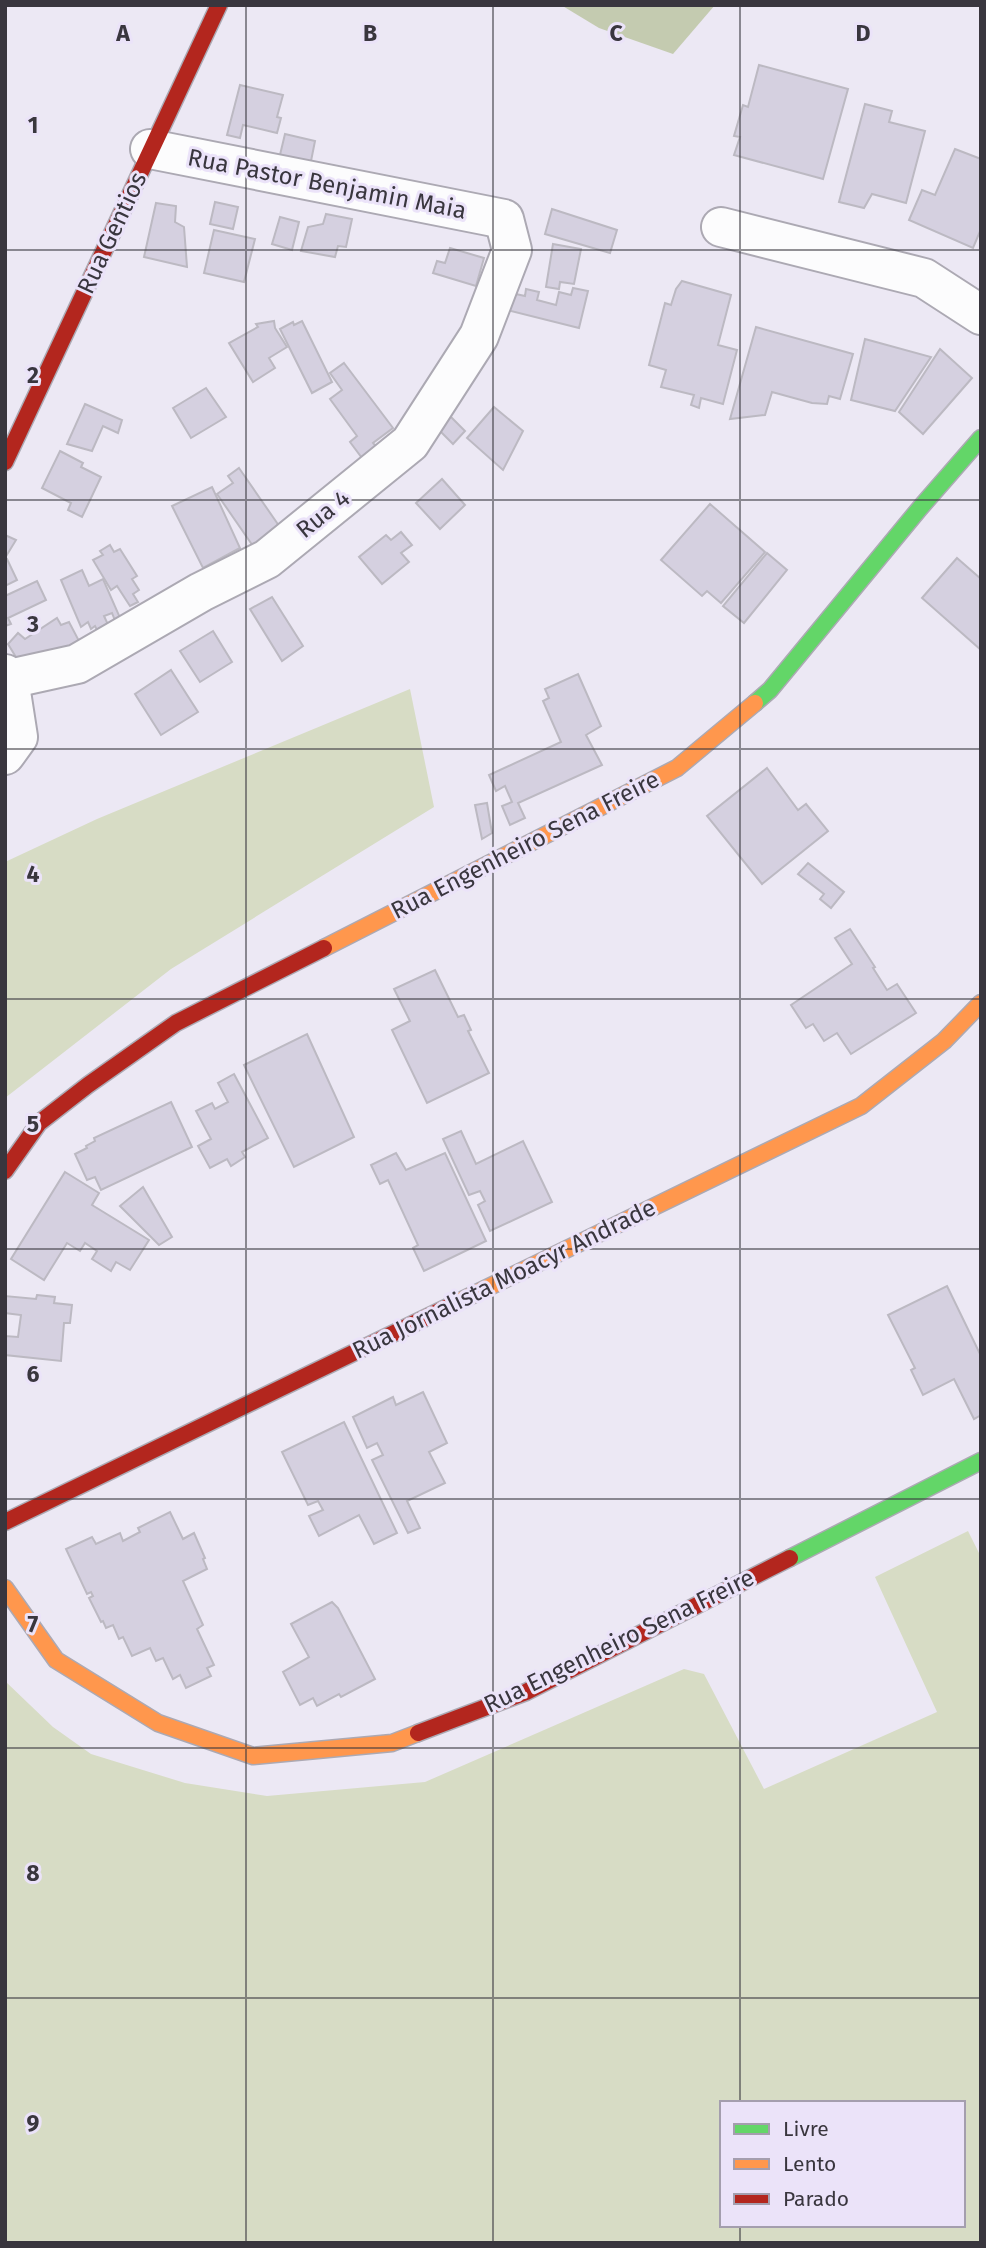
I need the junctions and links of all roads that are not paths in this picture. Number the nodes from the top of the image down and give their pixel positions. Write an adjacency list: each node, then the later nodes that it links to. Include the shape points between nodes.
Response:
1 (219, 5): 2 (street, Rua Gentios)
2 (150, 149): 3 (street, Rua Pastor Benjamin Maia); 7 (street, Rua Gentios)
3 (504, 219): 8 (street, Rua 4, via 513,250 479,336 410,443 267,559 77,664)
4 (720, 228): 5 (street, via 924,278)
5 (981, 316)
6 (981, 438): 11 (street, Rua Engenheiro Sena Freire, via 771,690 677,768 176,1023 39,1123)
7 (5, 462)
8 (7, 677): 9 (street)
9 (9, 732)
10 (981, 1003): 13 (street, Rua Jornalista Moacyr Andrade, via 944,1041 862,1106)
11 (5, 1171)
12 (981, 1461): 14 (street, Rua Engenheiro Sena Freire, via 526,1692 392,1743 253,1756 158,1723 55,1660)
13 (5, 1522)
14 (5, 1588)

